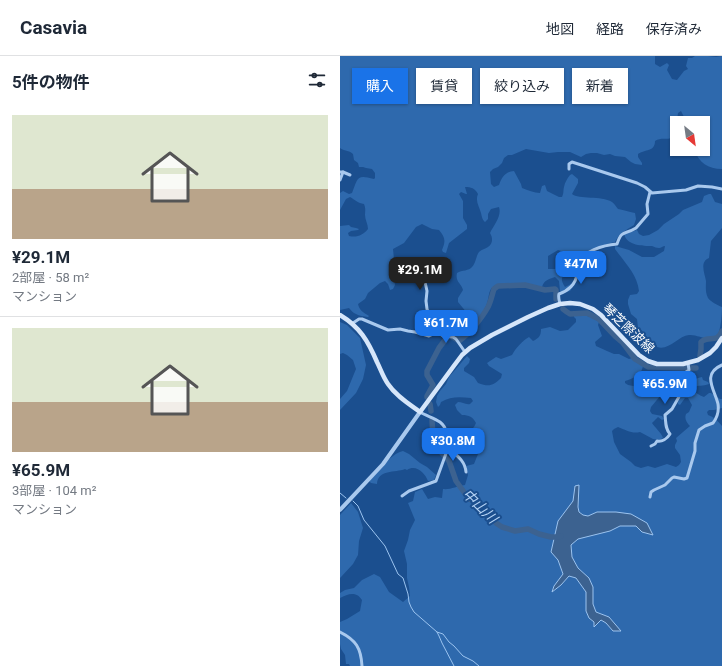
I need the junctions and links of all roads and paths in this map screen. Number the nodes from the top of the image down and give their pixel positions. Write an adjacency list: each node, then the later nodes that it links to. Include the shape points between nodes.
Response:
1 (569, 169): 6 (street, via 572,162 637,183)
2 (341, 172): 3 (street); 4 (street)
3 (350, 174)
4 (340, 180)
5 (722, 189): 6 (street, via 698,186 686,190)
6 (650, 192): 8 (street, via 648,214 636,228 623,233 617,244 594,250 581,259 571,288 559,294)
7 (443, 261): 11 (street, via 436,274 425,282 426,305)
8 (560, 304): 13 (main road, 琴芝際波線, via 503,329); 14 (main road, 琴芝際波線, via 580,304 598,312 639,355 648,361 657,364)
9 (340, 315): 10 (main road)
10 (353, 323): 11 (street, via 362,319 388,330 400,329 429,336); 16 (main road, via 368,341 390,386)
11 (435, 330): 13 (street, via 443,336 456,339)
12 (722, 338): 14 (main road, 琴芝際波線, via 706,356)
13 (465, 352): 16 (main road, 琴芝際波線)
14 (688, 363): 17 (street, via 689,370 684,374 682,381 685,389 665,415 667,431 670,434)
15 (722, 365): 21 (street, via 715,368 710,384 718,405 716,418 713,423 699,430 687,478 672,478 651,492)
16 (420, 412): 18 (street, via 444,426); 22 (street, via 383,464)
17 (651, 446)
18 (448, 448): 19 (street, via 461,459); 20 (street, via 436,481)
19 (466, 472)
20 (402, 496)
21 (650, 497)
22 (340, 510)
23 (340, 632): 24 (street, via 350,637 358,646)
24 (362, 666)

